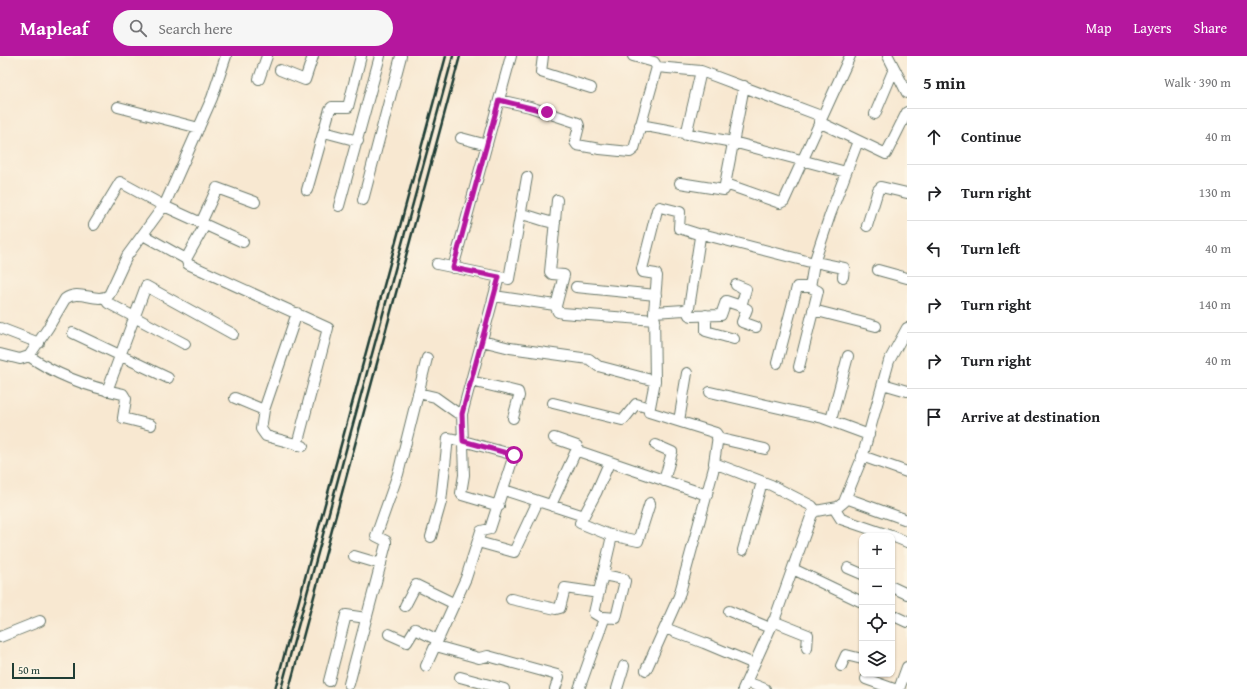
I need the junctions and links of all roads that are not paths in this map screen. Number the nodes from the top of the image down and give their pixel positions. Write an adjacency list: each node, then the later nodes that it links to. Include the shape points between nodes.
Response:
1 (226, 56): 26 (street)
2 (266, 56): 16 (street)
3 (313, 56): 14 (street, via 305,80)
4 (360, 56): 27 (street, via 348,107 331,108)
5 (380, 56): 30 (street)
6 (401, 56): 41 (street)
7 (511, 56): 20 (street)
8 (543, 56): 18 (street, via 540,72)
9 (633, 56): 12 (street, via 654,62)
10 (850, 56): 24 (street)
11 (888, 56): 13 (street)
12 (657, 67): 15 (street); 25 (street)
13 (894, 69): 19 (street); 23 (street)
14 (280, 70)
15 (702, 71): 17 (street); 28 (street)
16 (259, 79)
17 (744, 86): 24 (street); 32 (street)
18 (592, 88)
19 (907, 93)
20 (499, 100): 25 (street, via 578,123 576,144 600,149 626,153 632,151); 33 (street)
21 (118, 107): 26 (street)
22 (907, 112): 31 (street, via 888,153)
23 (875, 114)
24 (820, 119): 31 (street); 34 (street)
25 (640, 125): 28 (street)
26 (199, 128): 44 (street)
27 (324, 132): 30 (street); 39 (street)
28 (686, 135): 32 (street)
29 (461, 138): 33 (street)
30 (358, 140): 45 (street)
31 (858, 141): 35 (street)
32 (734, 142): 34 (street); 38 (street)
33 (487, 145): 57 (street)
34 (802, 160): 35 (street); 38 (street, via 782,202)
35 (846, 172): 55 (street)
36 (527, 177): 46 (street)
37 (680, 183): 38 (street, via 722,191)
38 (726, 184)
39 (307, 190)
40 (907, 193): 50 (street, via 881,187)
41 (363, 200)
42 (557, 200): 47 (street)
43 (255, 202): 48 (street, via 217,188)
44 (164, 206): 48 (street); 49 (street, via 120,182); 51 (street)
45 (339, 206)
46 (520, 214): 47 (street); 59 (street, via 509,278)
47 (554, 223): 68 (street, via 550,274 564,275)
48 (203, 224): 53 (street); 54 (street)
49 (94, 225)
50 (868, 226)
51 (143, 235): 54 (street); 67 (street, via 127,256 109,295)
52 (701, 235): 55 (street); 65 (street, via 679,228 680,212 658,208 642,269 643,272 657,275); 70 (street)
53 (243, 242)
54 (186, 258): 72 (street, via 188,264)
55 (815, 262): 60 (street, via 844,268); 64 (street)
56 (437, 264): 57 (street)
57 (453, 268): 59 (street)
58 (878, 270): 61 (street)
59 (499, 277): 66 (street)
60 (843, 277)
61 (907, 278)
62 (736, 285): 69 (street, via 746,289)
63 (576, 287): 65 (street)
64 (810, 287): 71 (street, via 818,292); 91 (street, via 797,287)
65 (656, 295): 75 (street)
66 (494, 296): 68 (street); 83 (street)
67 (105, 298): 74 (street); 84 (street, via 76,294 69,296)
68 (556, 306): 75 (street, via 558,312 562,313)
69 (741, 306): 73 (street, via 726,301 722,314); 78 (street, via 747,309 742,322)
70 (687, 310): 73 (street, via 690,316); 75 (street)
71 (813, 310): 76 (street); 92 (street)
72 (296, 314): 105 (street); 105 (street, via 327,327 328,330 300,445 262,433)
73 (706, 315): 82 (street, via 706,332)
74 (134, 316): 81 (street, via 144,286 147,285); 85 (street); 87 (street)
75 (654, 316): 96 (street)
76 (876, 326)
77 (0, 328): 84 (street)
78 (756, 328)
79 (907, 328): 97 (street, via 892,354)
80 (72, 333): 87 (street)
81 (233, 334)
82 (734, 339)
83 (482, 341): 95 (street); 96 (street, via 589,360 598,366)
84 (39, 343): 88 (street)
85 (185, 344)
86 (0, 354): 88 (street, via 20,359)
87 (120, 354): 94 (street); 98 (street)
88 (29, 356): 98 (street, via 60,375)
89 (848, 356): 108 (street)
90 (427, 358): 100 (street)
91 (777, 363)
92 (799, 367)
93 (687, 373): 109 (street)
94 (168, 378)
95 (471, 381): 106 (street); 107 (street, via 518,392)
96 (655, 382): 104 (street)
97 (883, 384): 99 (street); 111 (street)
98 (107, 391): 110 (street, via 126,397 124,419)
99 (907, 391)
100 (418, 392): 106 (street, via 434,397); 143 (street, via 398,474 376,536 387,543)
101 (710, 392): 108 (street)
102 (235, 398): 105 (street)
103 (553, 404): 104 (street, via 622,420 636,404)
104 (649, 408): 109 (street, via 650,413)
105 (264, 410)
106 (462, 414): 114 (street)
107 (513, 418)
108 (831, 420): 111 (street)
109 (679, 421): 113 (street, via 716,433)
110 (152, 425)
111 (869, 435): 118 (street)
112 (554, 438): 117 (street, via 578,446)
113 (717, 438): 116 (street); 120 (street)
114 (463, 441): 124 (street, via 514,455); 130 (street, via 462,495); 137 (street, via 449,438 447,440 441,502)
115 (656, 445): 122 (street, via 672,452)
116 (765, 449)
117 (578, 451): 119 (street); 129 (street)
118 (862, 456): 121 (street); 126 (street)
119 (609, 463): 122 (street); 133 (street)
120 (715, 464): 123 (street); 125 (street)
121 (907, 472)
122 (664, 481): 125 (street)
123 (762, 482): 132 (street, via 812,506); 141 (street)
124 (504, 490): 127 (street); 130 (street)
125 (707, 495): 162 (street, via 679,596)
126 (846, 498): 131 (street, via 842,505); 134 (street)
127 (538, 501): 129 (street); 139 (street, via 514,552)
128 (650, 504): 136 (street, via 638,541)
129 (551, 505): 133 (street)
130 (499, 506): 139 (street, via 490,529 481,531)
131 (834, 508): 132 (street); 135 (street, via 841,519)
132 (816, 511): 145 (street, via 812,514)
133 (584, 516): 136 (street, via 581,524)
134 (907, 520)
135 (883, 533)
136 (611, 535): 147 (street)
137 (431, 537)
138 (895, 537): 140 (street)
139 (478, 542): 153 (street)
140 (907, 542)
141 (744, 550)
142 (354, 556): 143 (street)
143 (381, 564): 158 (street)
144 (848, 568): 146 (street)
145 (793, 569): 152 (street); 161 (street)
146 (859, 573)
147 (603, 575): 149 (street); 157 (street, via 625,581 616,618)
148 (895, 588): 150 (street)
149 (598, 593): 151 (street, via 565,588 560,608 556,609); 157 (street, via 594,613)
150 (907, 594)
151 (511, 599)
152 (859, 601)
153 (454, 604): 154 (street, via 416,585); 165 (street)
154 (405, 606)
155 (729, 611): 161 (street)
156 (895, 616): 160 (street)
157 (604, 617): 181 (street)
158 (366, 618): 176 (street, via 346,615); 177 (street)
159 (40, 621): 164 (street)
160 (907, 622)
161 (772, 625): 166 (street, via 808,635); 168 (street)
162 (664, 628): 168 (street); 173 (street)
163 (389, 634): 165 (street, via 407,642 415,629)
164 (0, 637)
165 (437, 643): 169 (street); 180 (street, via 479,658 488,656 557,675 559,677)
166 (807, 648)
167 (859, 658): 171 (street, via 846,655)
168 (754, 664): 178 (street)
169 (426, 666)
170 (624, 666): 182 (street)
171 (841, 666)
172 (907, 667): 185 (street)
173 (646, 670)
174 (460, 677): 179 (street)
175 (866, 679): 184 (street)
176 (329, 681)
177 (349, 684)
178 (745, 685): 183 (street)
179 (504, 689)
180 (555, 689)
181 (579, 689)
182 (617, 689)
183 (765, 689)
184 (894, 689)
185 (899, 689)

